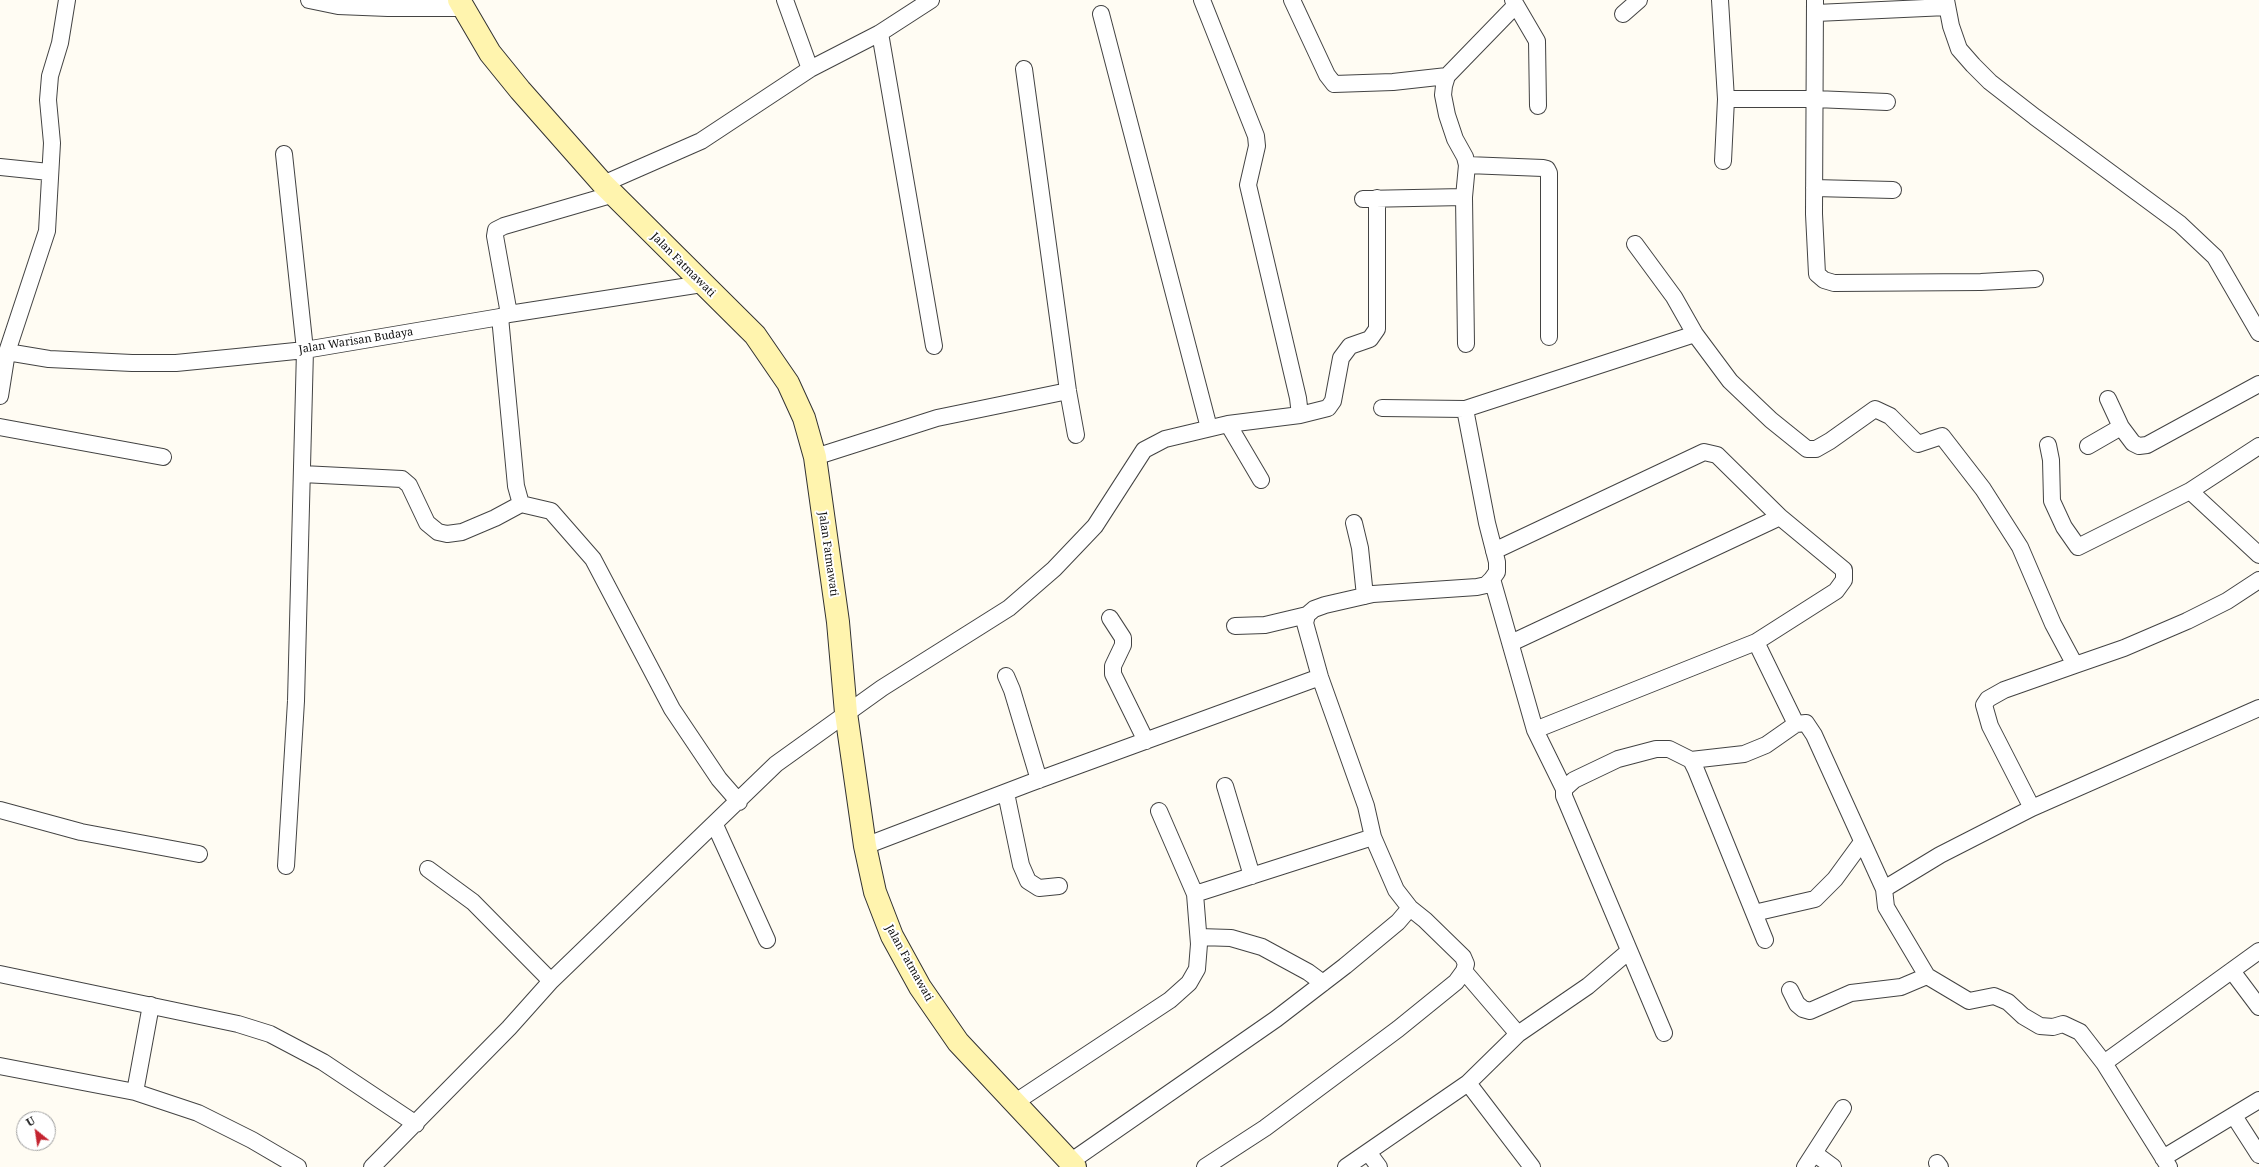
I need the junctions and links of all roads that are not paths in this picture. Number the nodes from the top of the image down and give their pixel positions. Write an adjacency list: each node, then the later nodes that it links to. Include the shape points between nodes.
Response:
1 (66, 0): 27 (street, via 60,43 50,76 48,100 52,143)
2 (309, 0): 11 (street, via 345,7)
3 (785, 0): 16 (street)
4 (932, 0): 15 (street)
5 (1202, 0): 49 (street, via 1256,136 1257,146 1248,185)
6 (1292, 0): 18 (street, via 1327,75 1334,84 1392,82)
7 (1639, 0): 14 (street)
8 (1720, 0): 19 (street)
9 (1514, 3): 18 (street); 22 (street, via 1537,41)
10 (1946, 3): 12 (street); 36 (street, via 1959,49 1973,65 2013,100 2180,224 2215,257)
11 (461, 4): 29 (street, Jalan Fatmawati, via 490,54)
12 (1815, 7): 20 (street)
13 (1101, 14): 53 (street)
14 (1624, 14)
15 (880, 33): 16 (street); 41 (street)
16 (810, 69): 29 (street, via 758,106 701,141)
17 (1024, 69): 45 (street)
18 (1447, 76): 25 (street, via 1443,95 1447,115 1455,139 1466,157)
19 (1726, 98): 20 (street); 24 (street)
20 (1815, 99): 21 (street); 28 (street)
21 (1887, 102)
22 (1538, 106)
23 (284, 154): 42 (street)
24 (1723, 161)
25 (1467, 166): 31 (street); 38 (street, via 1543,168 1549,173)
26 (0, 167): 27 (street)
27 (49, 172): 40 (street, via 47,231)
28 (1814, 188): 30 (street); 33 (street, via 1817,274 1824,280 1834,283)
29 (608, 189): 34 (street, Jalan Fatmawati); 35 (street, via 496,230)
30 (1894, 190)
31 (1464, 197): 39 (street); 49 (street, via 1370,198 1377,329 1370,339 1350,346 1341,358 1333,401 1328,408)
32 (1635, 244): 37 (street, via 1674,297)
33 (2035, 279)
34 (702, 284): 35 (street, Jalan Warisan Budaya); 59 (street, Jalan Fatmawati, via 755,335 788,383 804,418)
35 (505, 315): 42 (street, Jalan Warisan Budaya); 63 (street, via 516,486)
36 (2257, 324)
37 (1695, 334): 48 (street); 76 (street, via 1730,381 1771,420 1807,449 1816,449 1830,441 1875,409 1890,416 1918,444 1942,436 2020,547 2053,624)
38 (1549, 337)
39 (1466, 344)
40 (4, 346): 42 (street, Jalan Warisan Budaya, via 49,359 132,363 176,363); 44 (street)
41 (934, 346)
42 (305, 350): 60 (street)
43 (2259, 384): 52 (street, via 2147,444 2139,446)
44 (1, 387)
45 (1068, 391): 54 (street); 59 (street, via 937,418)
46 (2108, 399): 52 (street)
47 (1382, 408): 48 (street)
48 (1465, 409): 66 (street)
49 (1300, 415): 50 (street)
50 (1228, 424): 53 (street); 61 (street)
51 (0, 427): 58 (street)
52 (2121, 427): 56 (street)
53 (1210, 428): 80 (street, via 1165,439 1144,450 1095,526 1009,608)
54 (1076, 435)
55 (2048, 445): 62 (street, via 2052,501 2064,527 2078,547)
56 (2088, 446)
57 (2259, 446): 62 (street)
58 (163, 457)
59 (814, 457): 80 (street, Jalan Fatmawati, via 838,622)
60 (302, 474): 63 (street, via 402,479 409,485 427,523 438,532 447,534 462,532); 98 (street, via 296,701)
61 (1261, 480)
62 (2190, 491): 67 (street)
63 (520, 504): 89 (street, via 551,511 593,559 672,709 719,780)
64 (1780, 518): 66 (street, via 1717,454 1704,452); 74 (street, via 1844,570 1844,580 1836,591); 75 (street)
65 (1354, 523): 70 (street, via 1360,548)
66 (1494, 550): 68 (street, via 1498,572)
67 (2259, 555)
68 (1492, 579): 70 (street, via 1486,585 1477,587); 75 (street)
69 (2259, 580): 76 (street, via 2227,601 2187,621 2124,648)
70 (1365, 596): 71 (street, via 1325,605)
71 (1307, 615): 73 (street, via 1265,625); 78 (street, via 1306,630)
72 (1110, 618): 83 (street, via 1123,638 1123,645 1113,666 1113,674)
73 (1235, 626)
74 (1756, 642): 81 (street); 82 (street)
75 (1511, 643): 82 (street)
76 (2075, 665): 90 (street, via 2004,690 1988,699 1984,705 1990,726)
77 (1006, 676): 85 (street)
78 (1320, 678): 83 (street); 94 (street, via 1366,806)
79 (2259, 708): 90 (street)
80 (846, 713): 89 (street, via 776,764); 96 (street, Jalan Fatmawati)
81 (1796, 724): 84 (street, via 1766,745 1744,754); 95 (street, via 1806,723 1814,735)
82 (1535, 730): 87 (street)
83 (1146, 741): 85 (street)
84 (1691, 760): 87 (street, via 1669,749 1656,749 1618,759 1574,780); 105 (street)
85 (1039, 780): 88 (street)
86 (1225, 786): 100 (street)
87 (1564, 789): 109 (street, via 1564,796)
88 (1006, 793): 96 (street); 101 (street, via 1021,865 1028,881 1039,888)
89 (739, 802): 93 (street)
90 (2032, 808): 102 (street, via 1940,855)
91 (0, 810): 97 (street, via 81,832)
92 (1159, 810): 103 (street)
93 (715, 825): 107 (street); 115 (street)
94 (1373, 837): 100 (street); 104 (street, via 1396,890)
95 (1862, 842): 102 (street); 105 (street, via 1835,879 1815,899)
96 (865, 846): 127 (street, Jalan Fatmawati, via 875,892 889,929 920,987 958,1042)
97 (199, 854)
98 (286, 866)
99 (428, 869): 115 (street, via 473,902)
100 (1252, 876): 103 (street)
101 (1060, 886)
102 (1884, 889): 114 (street, via 1886,907)
103 (1195, 894): 106 (street)
104 (1410, 908): 112 (street, via 1463,957 1466,964); 116 (street, via 1398,922)
105 (1754, 913): 108 (street)
106 (1199, 937): 116 (street, via 1231,938 1262,947 1308,972); 127 (street, via 1197,969 1189,982 1170,1000)
107 (767, 940)
108 (1765, 940)
109 (1629, 951): 120 (street); 121 (street, via 1588,986)
110 (2259, 951): 111 (street)
111 (2232, 971): 119 (street); 122 (street)
112 (1464, 972): 121 (street); 138 (street, via 1456,982 1398,1029 1265,1128)
113 (0, 974): 118 (street)
114 (1927, 976): 117 (street, via 1901,987 1851,993 1810,1011 1797,1004); 122 (street, via 1969,1001 1994,996 2008,1002 2023,1016 2040,1026 2071,1026 2080,1032)
115 (551, 981): 130 (street)
116 (1322, 983): 135 (street, via 1276,1019)
117 (1790, 990)
118 (151, 1005): 125 (street); 130 (street, via 238,1024 270,1034 323,1062)
119 (2259, 1007)
120 (1664, 1033)
121 (1518, 1034): 124 (street)
122 (2104, 1063): 134 (street)
123 (0, 1066): 125 (street)
124 (1468, 1083): 131 (street); 141 (street)
125 (135, 1092): 136 (street, via 198,1112)
126 (2259, 1100): 129 (street)
127 (1014, 1103): 135 (street, Jalan Fatmawati)
128 (1844, 1108): 132 (street)
129 (2234, 1116): 133 (street); 134 (street)
130 (416, 1124): 137 (street)
131 (1368, 1152): 139 (street); 140 (street)
132 (1814, 1153): 142 (street); 143 (street)
133 (2259, 1154)
134 (2166, 1162)
135 (1072, 1165)
136 (298, 1167)
137 (372, 1167)
138 (1205, 1167)
139 (1346, 1167)
140 (1379, 1167)
141 (1532, 1167)
142 (1805, 1167)
143 (1833, 1167)

